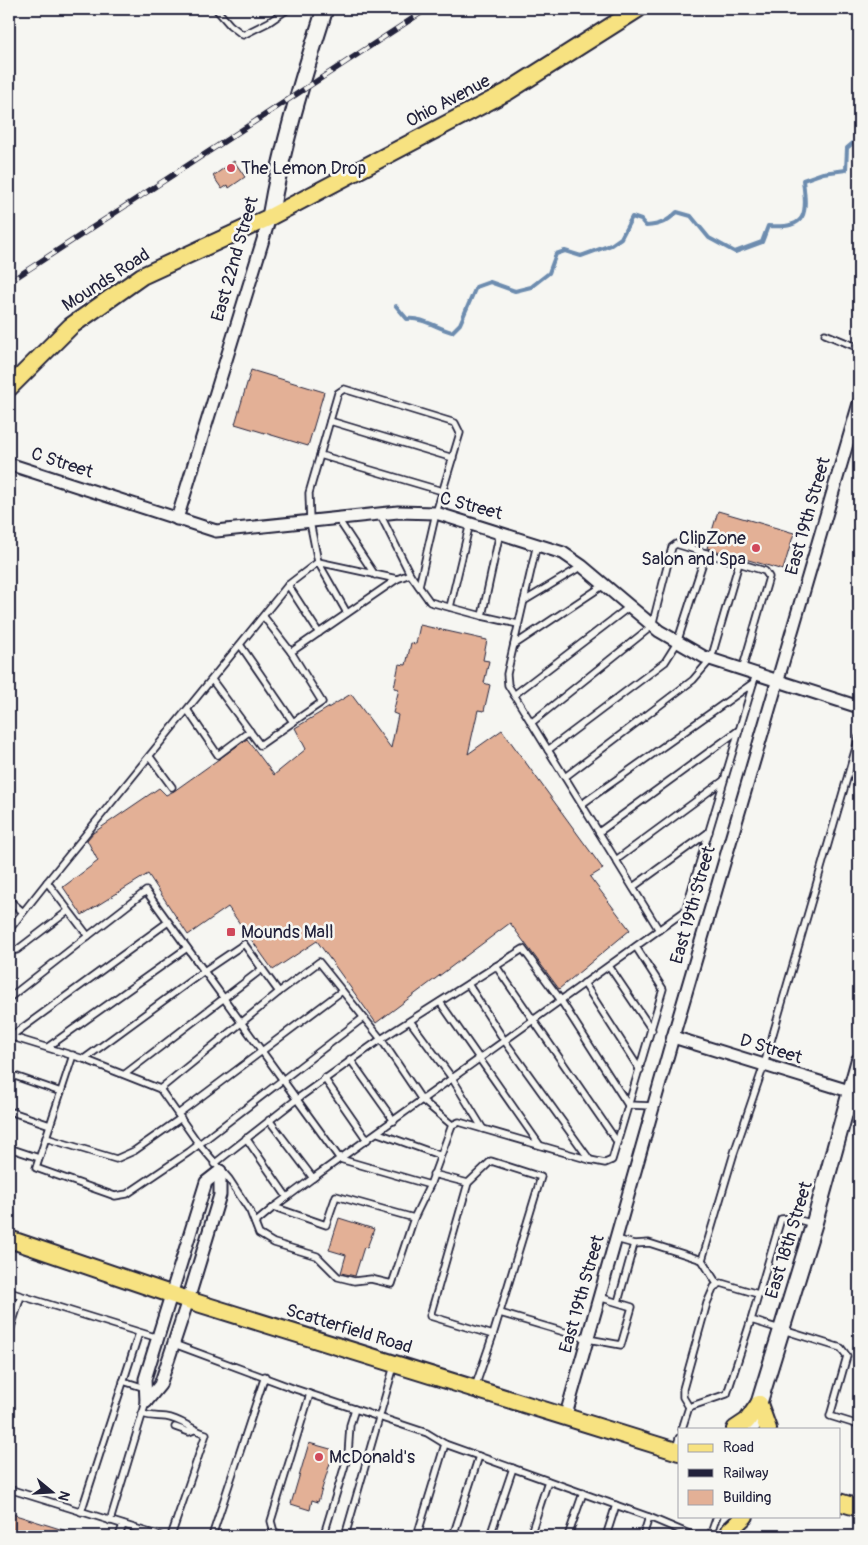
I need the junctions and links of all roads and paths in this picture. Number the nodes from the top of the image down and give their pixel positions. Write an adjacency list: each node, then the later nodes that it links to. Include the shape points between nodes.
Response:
1 (216, 9): 2 (lane, via 243,35)
2 (288, 9)
3 (325, 9): 5 (street, East 22nd Street, via 276,176)
4 (638, 9): 5 (main road, Ohio Avenue, via 507,92)
5 (270, 217): 8 (main road, Mounds Road, via 142,276 53,341); 17 (street, East 22nd Street)
6 (825, 334): 7 (lane)
7 (859, 348)
8 (9, 388)
9 (859, 403): 50 (street, East 19th Street)
10 (330, 421): 11 (lane); 12 (lane); 12 (lane, via 338,393 344,389 455,423 460,433)
11 (320, 455): 14 (lane); 19 (lane, via 309,493)
12 (453, 458): 14 (lane)
13 (9, 464): 17 (street, C Street)
14 (442, 491): 15 (lane)
15 (436, 513): 16 (street, C Street); 20 (street, C Street); 32 (lane)
16 (380, 514): 18 (street, C Street); 27 (lane)
17 (177, 519): 19 (street, C Street, via 216,531)
18 (338, 519): 19 (street, C Street); 28 (lane)
19 (310, 522): 24 (lane)
20 (470, 523): 21 (street, C Street); 34 (lane)
21 (500, 532): 22 (street, C Street); 37 (lane)
22 (536, 544): 26 (street, C Street, via 563,553); 33 (lane)
23 (706, 553): 25 (lane); 40 (lane, via 676,544 672,547); 42 (lane)
24 (318, 562): 28 (lane); 31 (lane); 36 (lane)
25 (740, 563): 46 (lane); 47 (lane, via 766,571 768,577)
26 (582, 566): 30 (street, C Street); 33 (lane)
27 (410, 574): 29 (lane); 32 (lane)
28 (375, 575): 29 (lane)
29 (397, 579): 36 (lane)
30 (604, 584): 35 (street, C Street); 43 (lane)
31 (288, 586): 38 (lane); 41 (lane)
32 (419, 586): 34 (lane, via 430,602)
33 (524, 601): 39 (lane)
34 (450, 607): 37 (lane)
35 (629, 607): 40 (street, C Street); 51 (lane)
36 (347, 613): 41 (lane)
37 (482, 616): 39 (lane)
38 (264, 617): 44 (lane); 45 (lane)
39 (518, 624): 43 (lane)
40 (652, 626): 42 (street, C Street); 55 (lane)
41 (319, 633): 45 (lane)
42 (677, 643): 46 (street, C Street); 59 (lane, via 665,662)
43 (514, 645): 51 (lane, via 507,674 508,685)
44 (240, 646): 49 (lane); 54 (lane)
45 (291, 652): 54 (lane, via 322,702)
46 (711, 659): 47 (street, C Street); 61 (lane, via 693,680)
47 (742, 670): 48 (street, C Street)
48 (755, 678): 50 (street, C Street); 56 (lane); 64 (lane)
49 (212, 680): 53 (lane); 57 (lane)
50 (777, 682): 52 (street, C Street); 98 (street, East 19th Street)
51 (514, 695): 55 (lane)
52 (859, 707)
53 (188, 711): 57 (lane, via 218,755); 60 (lane)
54 (293, 722): 57 (lane, via 260,745)
55 (531, 723): 59 (lane)
56 (739, 730): 62 (lane); 65 (lane)
57 (250, 731)
58 (859, 737): 108 (lane)
59 (548, 750): 61 (lane)
60 (150, 757): 63 (lane); 68 (lane)
61 (565, 776): 64 (lane)
62 (724, 781): 66 (lane); 67 (lane)
63 (172, 787)
64 (582, 804): 65 (lane)
65 (599, 832): 67 (lane)
66 (709, 832): 69 (lane); 75 (lane, via 685,911)
67 (616, 860): 69 (lane)
68 (47, 882): 71 (lane); 72 (lane)
69 (633, 887): 75 (lane)
70 (9, 900): 72 (lane)
71 (68, 910): 76 (lane); 79 (lane, via 16,950)
72 (24, 912): 74 (lane)
73 (168, 922): 76 (lane, via 146,891); 78 (lane); 97 (lane)
74 (9, 930)
75 (660, 930): 77 (lane)
76 (88, 936): 88 (lane)
77 (636, 947): 81 (lane); 96 (lane, via 663,989)
78 (187, 948): 83 (lane); 101 (lane)
79 (9, 950)
80 (496, 966): 85 (lane); 90 (lane, via 522,949); 93 (lane)
81 (610, 966): 84 (lane); 96 (lane)
82 (262, 969): 83 (lane, via 244,944); 87 (lane); 89 (lane)
83 (204, 970): 89 (lane); 105 (lane)
84 (584, 983): 90 (lane); 109 (lane)
85 (468, 984): 91 (lane); 100 (lane)
86 (342, 991): 87 (lane, via 319,962); 92 (lane); 102 (lane)
87 (279, 992): 95 (lane)
88 (9, 998)
89 (223, 998): 95 (lane); 111 (lane)
90 (560, 1000): 93 (lane); 120 (lane)
91 (440, 1002): 94 (lane); 104 (lane)
92 (363, 1018): 99 (lane); 114 (lane)
93 (532, 1019): 100 (lane); 134 (lane)
94 (410, 1021): 99 (lane); 113 (lane)
95 (241, 1022): 102 (lane); 115 (lane)
96 (652, 1030): 109 (lane)
97 (9, 1036): 101 (lane)
98 (673, 1037): 108 (street, D Street); 121 (street, East 19th Street)
99 (381, 1039): 106 (lane); 119 (lane)
100 (504, 1040): 104 (lane); 140 (lane)
101 (48, 1047): 103 (lane)
102 (263, 1052): 114 (lane); 123 (lane)
103 (73, 1055): 105 (lane); 116 (lane)
104 (479, 1058): 113 (lane); 135 (lane)
105 (84, 1059): 111 (lane)
106 (350, 1059): 112 (lane); 125 (lane)
107 (859, 1061): 117 (street, East 18th Street)
108 (764, 1065): 117 (street, D Street); 154 (lane)
109 (640, 1070): 120 (lane)
110 (9, 1074): 116 (lane)
111 (125, 1074): 115 (lane)
112 (324, 1078): 118 (lane); 132 (lane)
113 (452, 1078): 119 (lane); 128 (lane)
114 (283, 1080): 118 (lane); 133 (lane)
115 (160, 1089): 123 (lane)
116 (61, 1092): 126 (lane)
117 (855, 1093): 150 (street, East 18th Street)
118 (297, 1099): 124 (lane); 139 (lane)
119 (422, 1100): 125 (lane); 127 (lane)
120 (628, 1105): 121 (lane); 134 (lane)
121 (653, 1106): 152 (street, East 19th Street)
122 (9, 1111): 126 (lane)
123 (180, 1116): 130 (lane, via 134,1151 116,1159); 133 (lane)
124 (269, 1120): 131 (lane); 143 (lane)
125 (394, 1121): 129 (lane)
126 (50, 1125): 130 (lane)
127 (452, 1126): 128 (lane, via 460,1122); 137 (lane)
128 (484, 1129): 135 (lane)
129 (378, 1132): 132 (lane); 137 (lane)
130 (46, 1138): 138 (lane)
131 (246, 1138): 141 (lane); 146 (lane)
132 (367, 1140): 139 (lane)
133 (198, 1143): 138 (lane, via 122,1196 36,1168); 141 (lane)
134 (618, 1143): 140 (lane, via 612,1160 605,1163)
135 (539, 1144): 140 (lane)
136 (9, 1148): 138 (lane)
137 (439, 1155): 142 (lane)
138 (39, 1158)
139 (340, 1159): 143 (lane); 145 (lane)
140 (590, 1160)
141 (217, 1168): 149 (lane, via 229,1179); 157 (street, via 206,1182); 161 (street, via 220,1195)
142 (434, 1174): 144 (lane); 145 (lane)
143 (313, 1178): 146 (lane)
144 (468, 1183): 163 (lane, via 491,1161 542,1177); 168 (lane, via 430,1316)
145 (430, 1185): 148 (lane)
146 (287, 1197): 147 (lane)
147 (274, 1206): 148 (lane, via 326,1225 336,1196); 149 (lane)
148 (414, 1218): 149 (lane, via 392,1284 338,1277 316,1256 274,1243 259,1234)
149 (255, 1224)
150 (814, 1224): 158 (lane, via 792,1218 781,1219); 165 (street, East 18th Street)
151 (9, 1239): 157 (main road, Scatterfield Road)
152 (616, 1239): 153 (lane); 160 (street, East 19th Street)
153 (634, 1244): 154 (lane, via 649,1243); 162 (lane)
154 (702, 1260): 155 (lane)
155 (717, 1284): 158 (lane); 180 (lane, via 711,1293 683,1389 683,1397)
156 (9, 1292): 159 (lane)
157 (171, 1294): 161 (main road, Scatterfield Road); 169 (street)
158 (758, 1294): 164 (lane)
159 (21, 1296): 166 (lane); 167 (lane)
160 (599, 1297): 162 (lane); 170 (street, East 19th Street)
161 (188, 1300): 171 (street); 172 (main road, Scatterfield Road)
162 (618, 1302): 170 (lane, via 632,1306 621,1346)
163 (500, 1313): 168 (lane); 170 (lane)
164 (751, 1320): 165 (lane); 180 (lane, via 727,1394)
165 (781, 1329): 179 (street, East 18th Street); 185 (lane, via 835,1345 844,1352 847,1356 830,1416)
166 (139, 1333): 169 (lane); 174 (lane)
167 (9, 1334)
168 (493, 1335): 176 (lane)
169 (158, 1338): 175 (street)
170 (588, 1339): 184 (street, East 19th Street)
171 (174, 1344): 173 (lane); 178 (street, via 160,1385)
172 (394, 1364): 176 (main road, Scatterfield Road); 183 (lane)
173 (265, 1376): 177 (lane); 213 (lane)
174 (123, 1381): 175 (lane); 202 (lane)
175 (146, 1388): 178 (street)
176 (474, 1390): 184 (main road, Scatterfield Road)
177 (310, 1394): 181 (lane); 214 (lane, via 271,1521 274,1532)
178 (146, 1402): 182 (lane)
179 (759, 1404): 188 (main road, via 747,1421); 189 (street, East 18th Street); 190 (main road)
180 (690, 1408): 187 (lane)
181 (355, 1409): 183 (lane); 215 (lane, via 350,1425 348,1455 325,1531)
182 (142, 1414): 191 (lane, via 161,1421 164,1417); 206 (lane)
183 (378, 1417): 192 (lane, via 427,1433); 216 (lane)
184 (565, 1418): 193 (main road, Scatterfield Road)
185 (859, 1425)
186 (175, 1428): 191 (lane, via 189,1432)
187 (682, 1428)
188 (736, 1428)
189 (751, 1428)
190 (768, 1428)
191 (194, 1430): 212 (lane, via 206,1434)
192 (446, 1444): 194 (lane); 217 (lane)
193 (678, 1449)
194 (479, 1456): 195 (lane); 218 (lane)
195 (512, 1468): 196 (lane); 219 (lane)
196 (548, 1481): 198 (lane); 220 (lane)
197 (9, 1489): 202 (lane)
198 (583, 1493): 200 (lane); 221 (lane)
199 (840, 1502): 201 (main road)
200 (616, 1505): 203 (lane); 222 (lane)
201 (858, 1506)
202 (81, 1512): 206 (lane)
203 (649, 1517): 209 (lane); 223 (lane)
204 (716, 1518): 225 (lane)
205 (743, 1518): 208 (main road)
206 (110, 1521): 207 (lane)
207 (123, 1525): 210 (lane); 211 (lane)
208 (730, 1531)
209 (680, 1534): 224 (lane)
210 (119, 1536)
211 (160, 1536)
212 (171, 1536)
213 (212, 1536)
214 (286, 1536)
215 (320, 1536)
216 (346, 1536)
217 (417, 1536)
218 (453, 1536)
219 (490, 1536)
220 (530, 1536)
221 (568, 1536)
222 (606, 1536)
223 (643, 1536)
224 (694, 1536)
225 (710, 1536)

